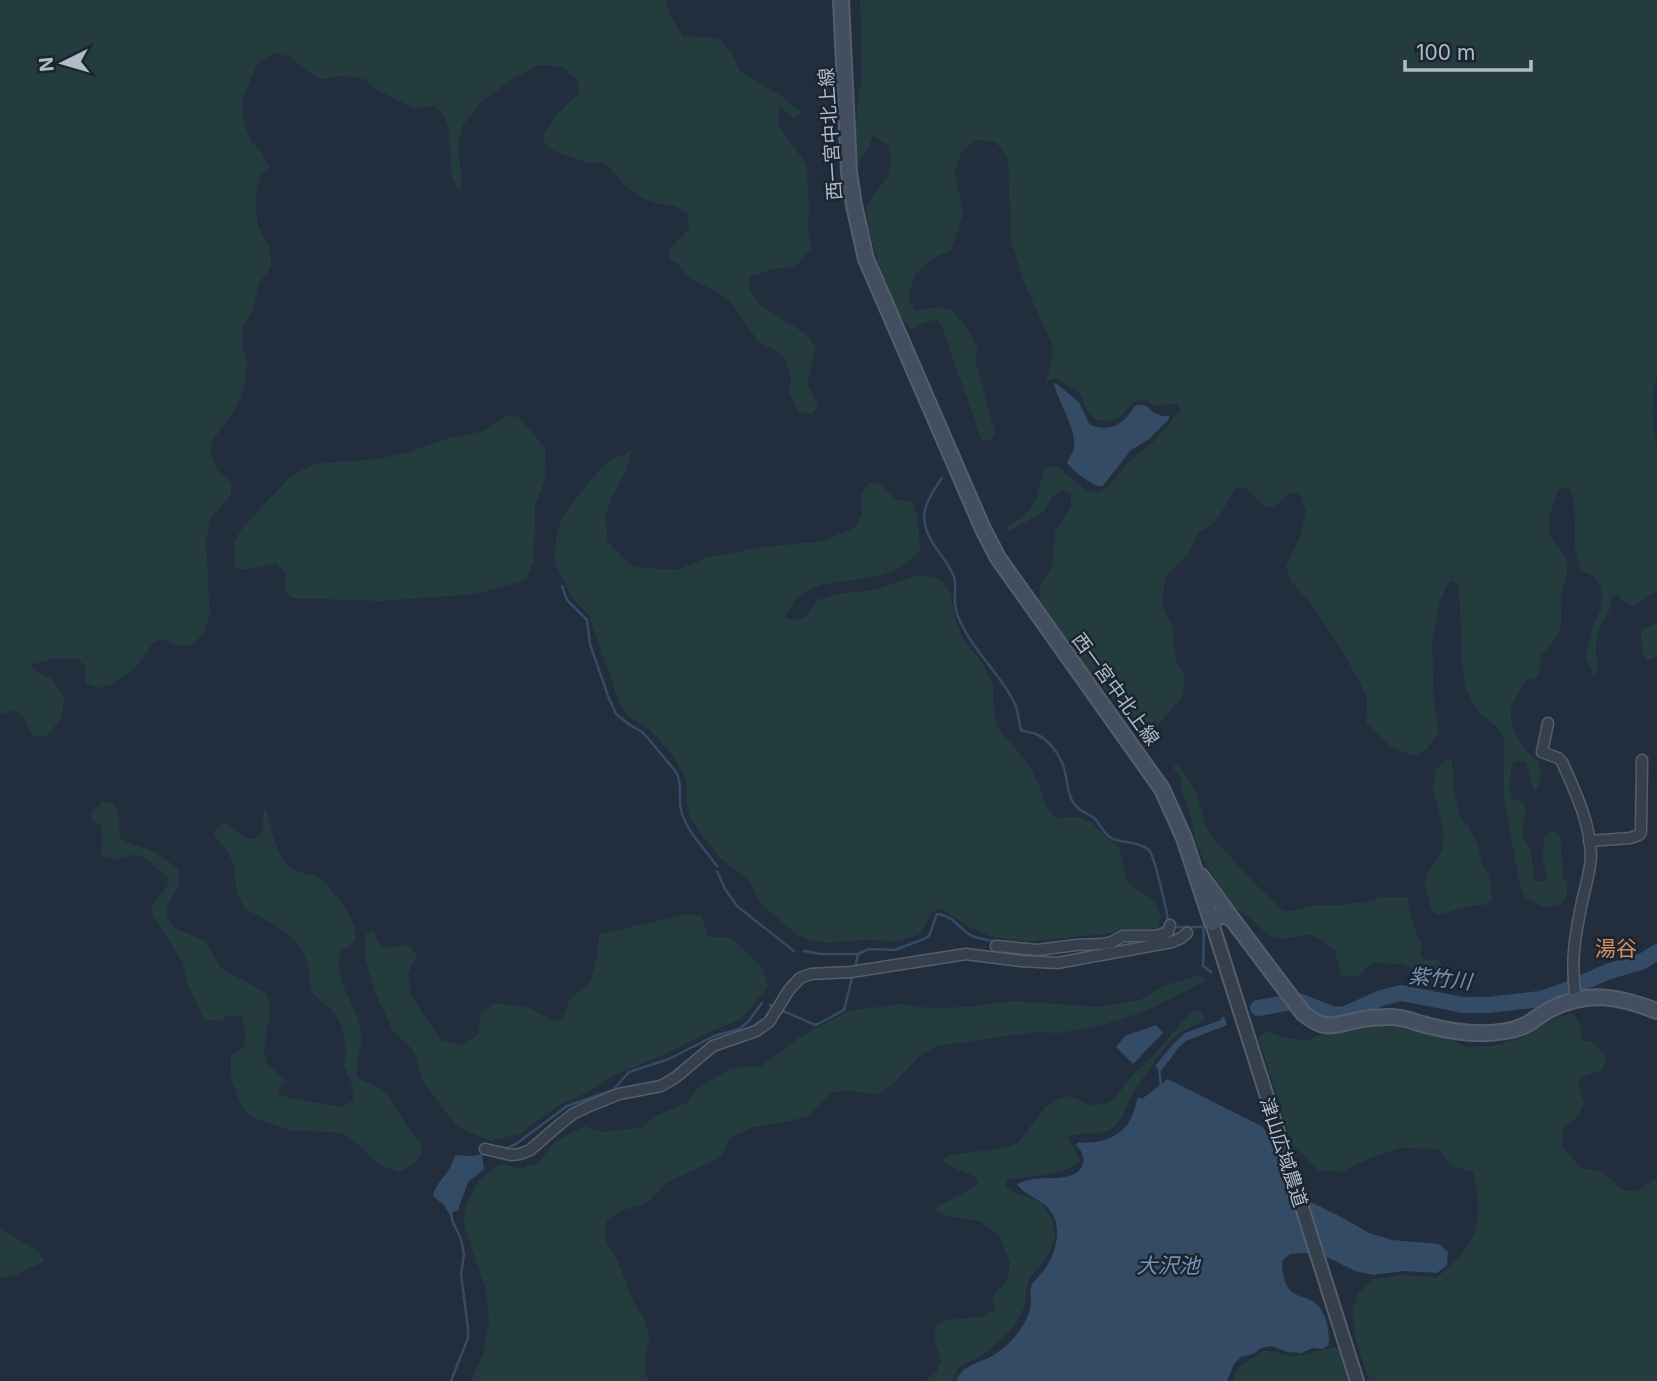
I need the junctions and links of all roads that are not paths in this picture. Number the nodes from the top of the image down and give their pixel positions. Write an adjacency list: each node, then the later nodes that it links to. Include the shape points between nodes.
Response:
1 (841, 0): 5 (main road, 西一宮中北上線, via 849,172 866,259 988,538 1162,789)
2 (1548, 723): 4 (street, via 1542,752 1562,762 1583,811)
3 (1642, 760): 4 (street, via 1641,832 1630,838)
4 (1589, 841): 11 (street, via 1590,864 1573,950)
5 (1194, 867): 6 (main road); 7 (main road, 西一宮中北上線)
6 (1232, 919): 7 (main road, via 1219,916); 11 (main road, via 1295,1002 1312,1020 1327,1026 1395,1017 1450,1030 1489,1033 1520,1028)
7 (1212, 923): 14 (street, 津山広域農道)
8 (1170, 925): 10 (street, via 1168,932 1156,936 1123,936 1102,944 1038,950)
9 (1186, 933): 13 (street, via 1172,942 1057,963 966,954 811,974 789,990 769,1022 713,1046 661,1086 619,1094 587,1107 520,1154)
10 (996, 946)
11 (1575, 994): 12 (main road, via 1602,996)
12 (1657, 1011)
13 (485, 1149)
14 (1357, 1381)

